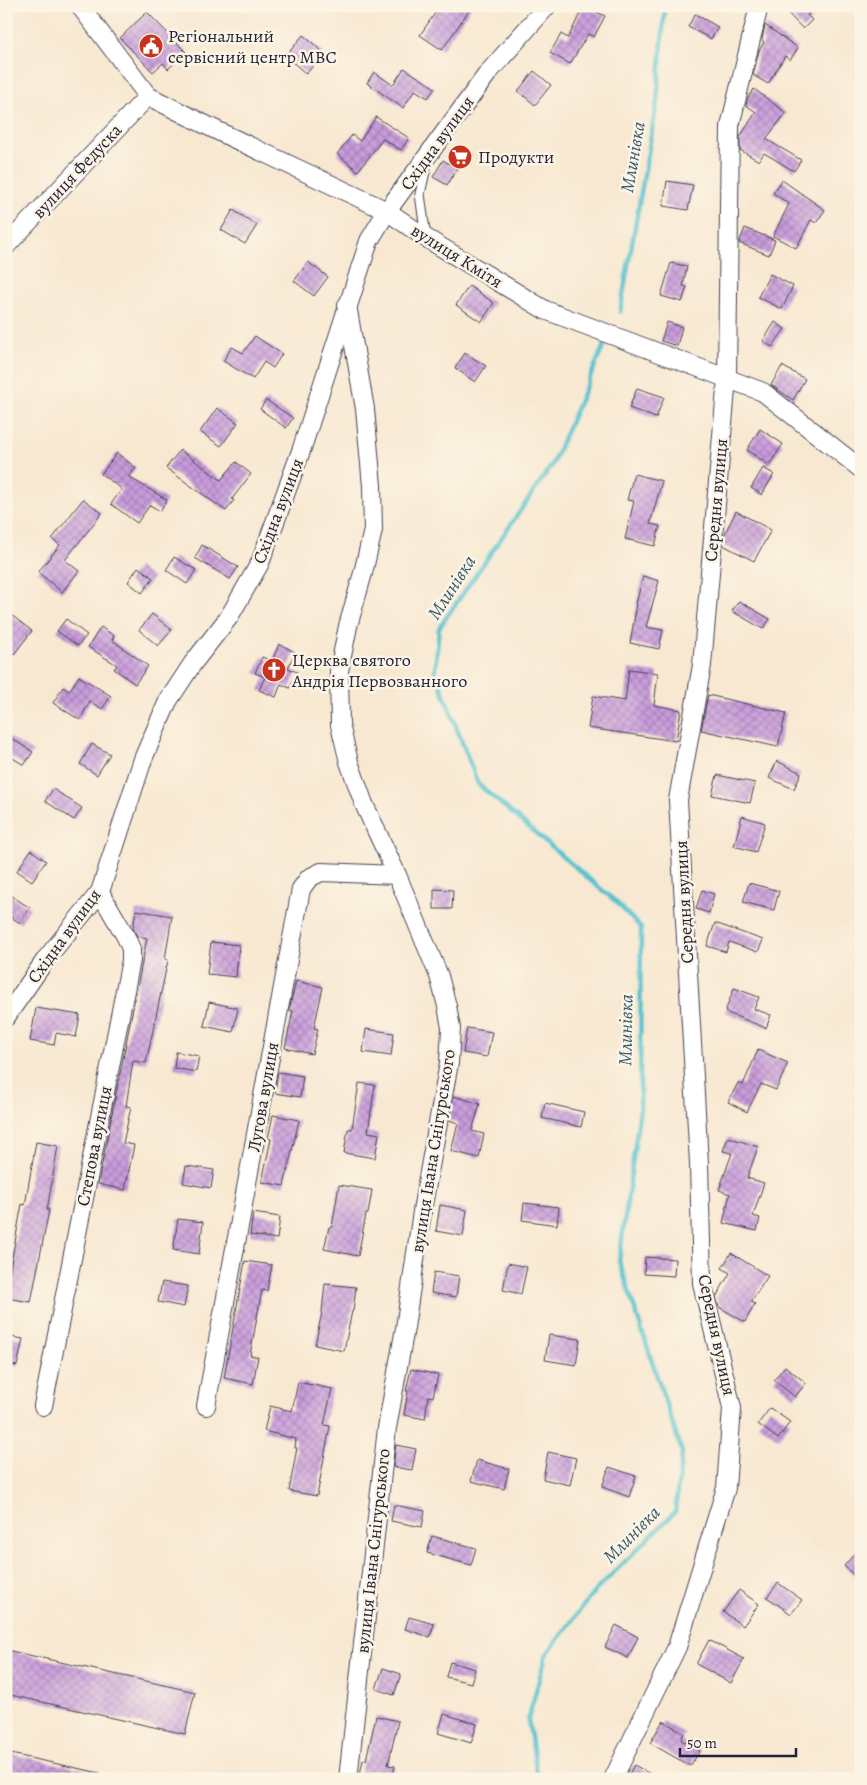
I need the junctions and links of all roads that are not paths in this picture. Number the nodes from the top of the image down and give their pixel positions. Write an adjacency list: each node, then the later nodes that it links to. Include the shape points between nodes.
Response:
1 (80, 6): 4 (street, вулиця Кмітя)
2 (547, 6): 5 (street, Східна вулиця, via 488,73)
3 (758, 6): 10 (street, Середня вулиця, via 730,126)
4 (148, 96): 6 (street, вулиця Кмітя); 8 (street, вулиця Федуска)
5 (430, 155): 6 (street, Східна вулиця); 7 (lane, via 420,194)
6 (387, 211): 7 (street, вулиця Кмітя); 9 (street, Східна вулиця, via 369,241)
7 (426, 238): 10 (street, вулиця Кмітя, via 545,310)
8 (6, 246)
9 (348, 305): 12 (street, вулиця Івана Снігурського, via 365,408 373,530 339,670 340,726 348,762 364,804); 13 (street, Східна вулиця, via 302,451 260,563 229,616 168,701 143,759)
10 (727, 378): 11 (street, вулиця Кмітя, via 763,392); 18 (street, Середня вулиця, via 702,665 678,800 702,1283 732,1408 726,1488 677,1647)
11 (861, 469)
12 (397, 875): 16 (street, Лугова вулиця, via 321,872 309,878 301,889); 17 (street, вулиця Івана Снігурського, via 439,976 451,1028 449,1063 387,1428)
13 (100, 892): 14 (street, Східна вулиця, via 46,959); 15 (street, Степова вулиця, via 126,937 131,948 131,960)
14 (6, 1017)
15 (43, 1406)
16 (206, 1406)
17 (348, 1779)
18 (613, 1779)

